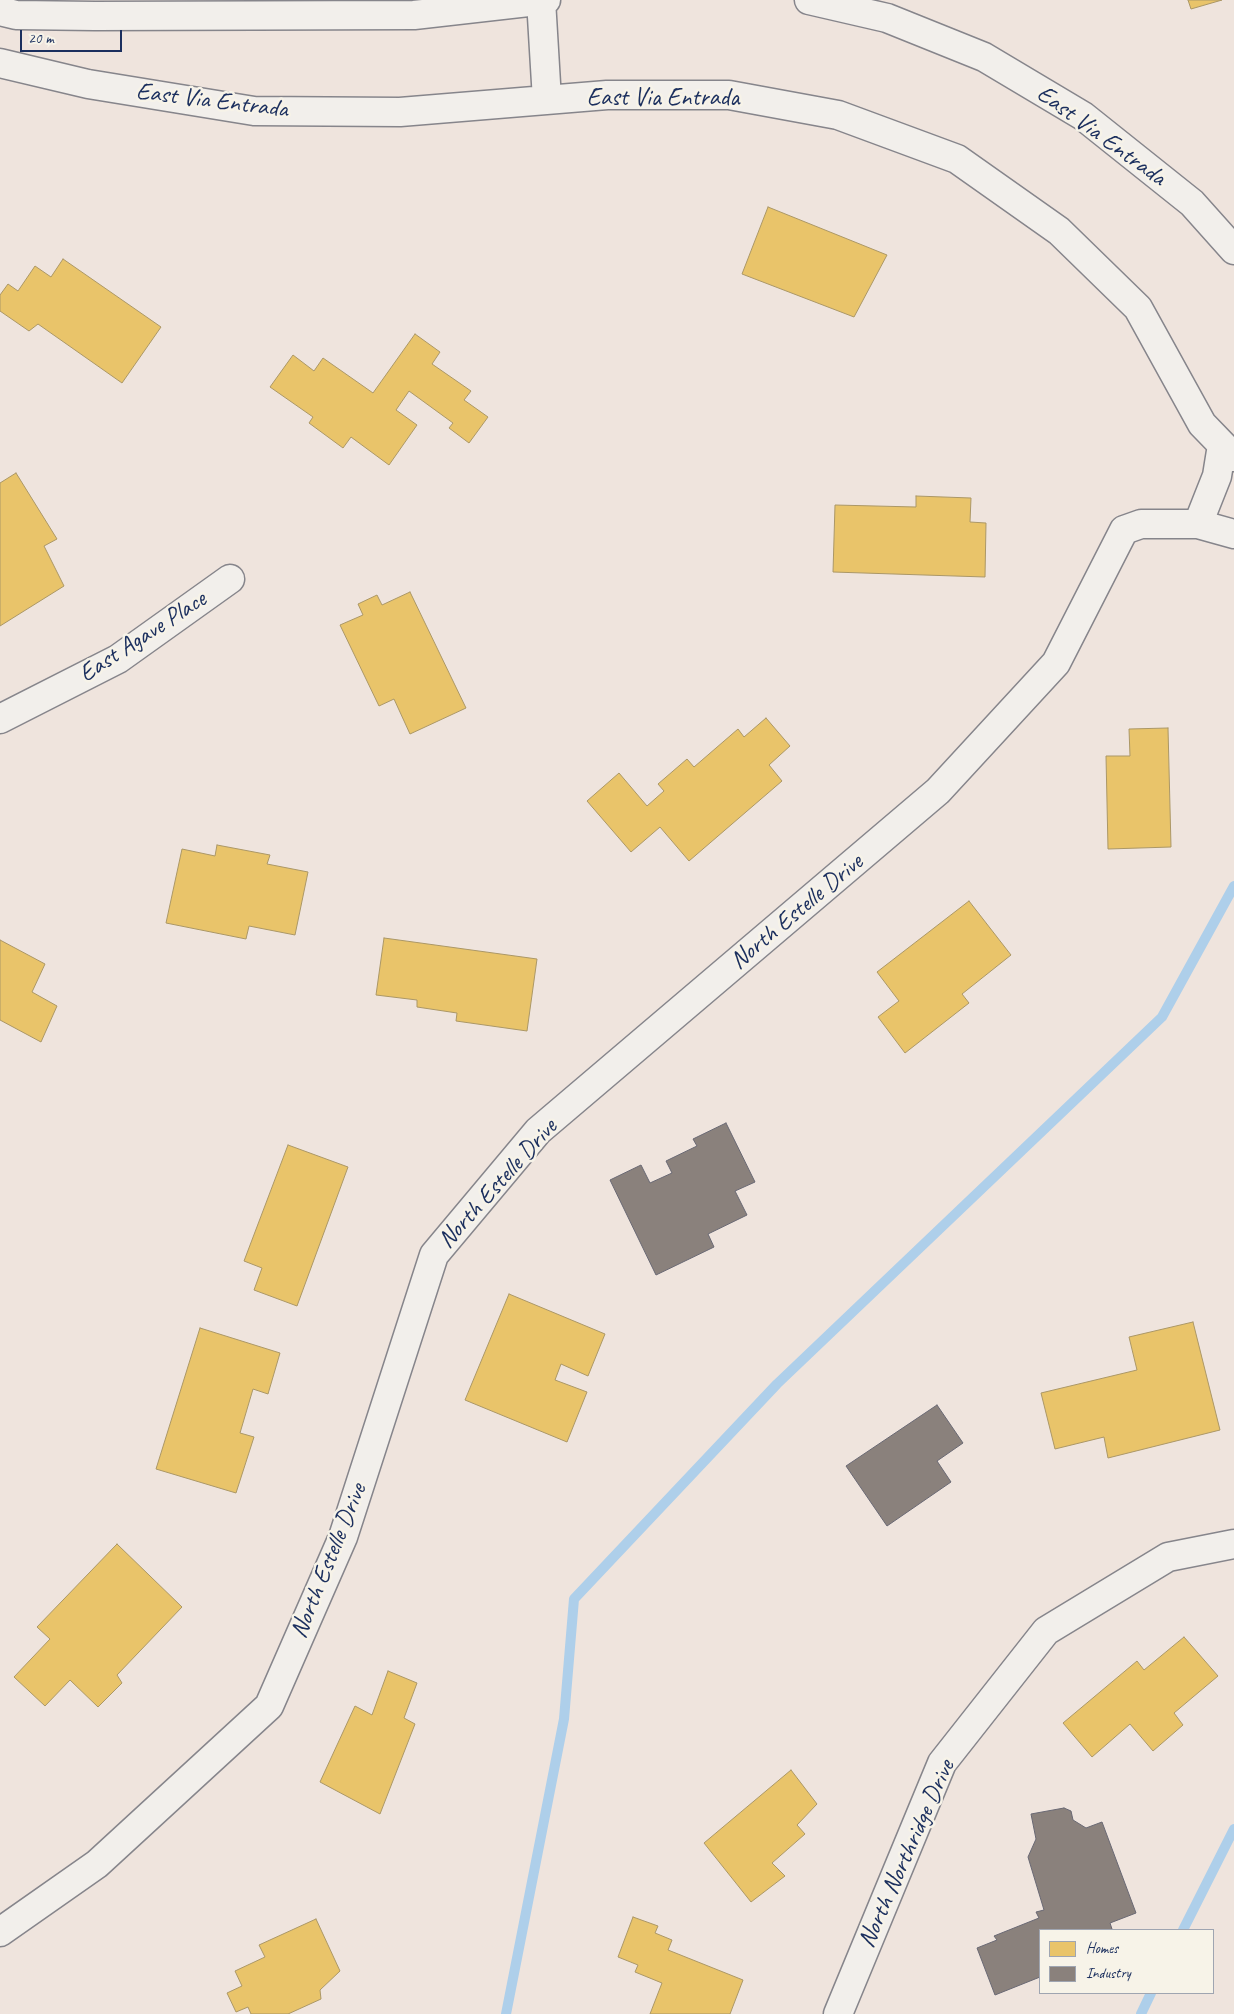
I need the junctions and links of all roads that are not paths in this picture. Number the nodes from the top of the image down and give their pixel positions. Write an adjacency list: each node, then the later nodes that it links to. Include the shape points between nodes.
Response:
1 (542, 0): 3 (street, via 414,15 95,16 16,15); 5 (street)
2 (809, 0): 6 (street, East Via Entrada, via 887,18 984,57 1082,116 1192,203)
3 (0, 10)
4 (0, 63): 5 (street, East Via Entrada, via 88,84 254,111 400,112)
5 (547, 100): 7 (street, East Via Entrada, via 607,95 729,94 838,115 957,160 1059,231 1138,308 1202,424)
6 (1234, 250)
7 (1228, 451): 8 (street)
8 (1198, 524): 9 (street, North Estelle Drive); 13 (street, North Estelle Drive, via 1141,524 1124,530 1056,663 938,791 538,1132 434,1255 343,1538 269,1706 97,1864)
9 (1234, 534)
10 (230, 579): 11 (street, East Agave Place, via 118,658)
11 (0, 719)
12 (1234, 1544): 14 (street, North Northridge Drive, via 1168,1556 1046,1631 942,1763)
13 (0, 1932)
14 (838, 2014)

